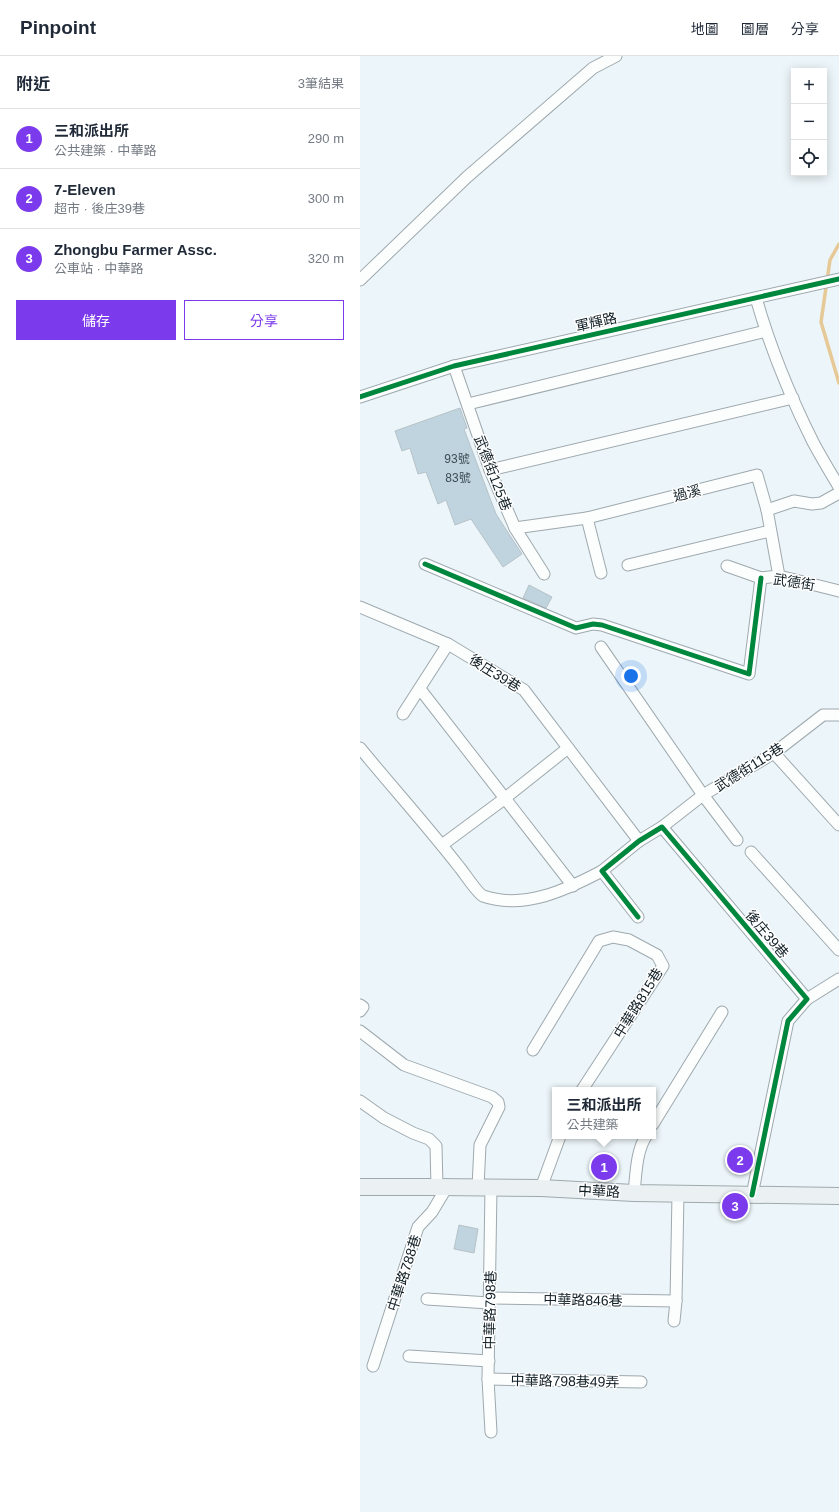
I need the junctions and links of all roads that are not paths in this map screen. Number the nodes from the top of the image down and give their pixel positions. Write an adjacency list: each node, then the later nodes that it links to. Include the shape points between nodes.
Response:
1 (616, 56): 3 (street, via 593,68 467,177)
2 (839, 279): 4 (street, 軍輝路)
3 (360, 280)
4 (756, 298): 5 (street); 6 (street, 軍輝路)
5 (766, 331): 8 (street); 9 (street)
6 (454, 366): 7 (street, 軍輝路); 9 (street, 武德街125巷)
7 (360, 396)
8 (793, 398): 10 (street); 11 (street, via 813,442)
9 (468, 404): 10 (street, 武德街125巷)
10 (490, 470): 15 (street, 武德街125巷)
11 (839, 487)
12 (839, 493): 13 (street, via 821,503 794,501)
13 (767, 510): 14 (street, 過溪, via 757,475); 16 (street, 過溪)
14 (587, 518): 15 (street, 過溪); 20 (street)
15 (515, 528): 21 (street, 武德街125巷)
16 (770, 531): 18 (street); 22 (street, 過溪)
17 (425, 564): 23 (street, via 576,628 593,624 602,625 749,674)
18 (628, 565)
19 (727, 566): 23 (street, 武德街)
20 (601, 573)
21 (544, 574)
22 (778, 576): 23 (street, 武德街); 24 (street, 武德街)
23 (761, 578)
24 (839, 590)
25 (360, 607): 26 (street, 後庄39巷)
26 (448, 644): 28 (street); 32 (street, 後庄39巷, via 524,690)
27 (601, 647): 34 (street)
28 (420, 689): 29 (street); 35 (street)
29 (403, 714)
30 (839, 715): 33 (street, 武德街115巷, via 823,715)
31 (360, 748): 40 (street)
32 (568, 748): 35 (street); 39 (street, 後庄39巷)
33 (774, 753): 34 (street, 武德街115巷); 36 (street)
34 (703, 795): 37 (street, 武德街115巷); 38 (street)
35 (504, 799): 40 (street); 43 (street)
36 (839, 825)
37 (662, 827): 39 (street); 47 (street, 後庄39巷)
38 (737, 840)
39 (639, 841): 42 (street)
40 (442, 845): 43 (street, via 481,895 506,901 542,897)
41 (751, 852): 45 (street)
42 (602, 871): 43 (street); 44 (street)
43 (573, 886)
44 (638, 917)
45 (839, 950)
46 (839, 978): 47 (street)
47 (807, 999): 62 (street, via 788,1021)
48 (722, 1012): 53 (street)
49 (360, 1031): 58 (street, 中華路798巷, via 404,1065 492,1097 498,1102 499,1107 480,1145)
50 (533, 1050): 51 (street, 中華路815巷, via 599,941 613,937 629,940 657,956 663,966)
51 (584, 1087)
52 (360, 1102): 57 (street, via 384,1118 429,1139 436,1146)
53 (656, 1119)
54 (559, 1139): 59 (street)
55 (644, 1139): 60 (street)
56 (360, 1187): 57 (main road, 中華路)
57 (442, 1187): 58 (main road, 中華路); 70 (street, 中華路788巷, via 432,1212 418,1227)
58 (484, 1188): 59 (main road, 中華路); 65 (street, 中華路798巷)
59 (541, 1188): 60 (main road, 中華路)
60 (634, 1193): 61 (main road, 中華路)
61 (678, 1194): 62 (main road, 中華路); 66 (street)
62 (752, 1195): 63 (main road, 中華路)
63 (839, 1196)
64 (427, 1299): 65 (street, 中華路846巷)
65 (490, 1301): 66 (street, 中華路846巷); 69 (street, 中華路798巷)
66 (676, 1301): 67 (street)
67 (674, 1321)
68 (409, 1356): 69 (street)
69 (489, 1361): 71 (street, 中華路798巷)
70 (373, 1366)
71 (488, 1379): 72 (street, 中華路798巷49弄); 73 (street, 中華路798巷)
72 (641, 1382)
73 (491, 1432)

